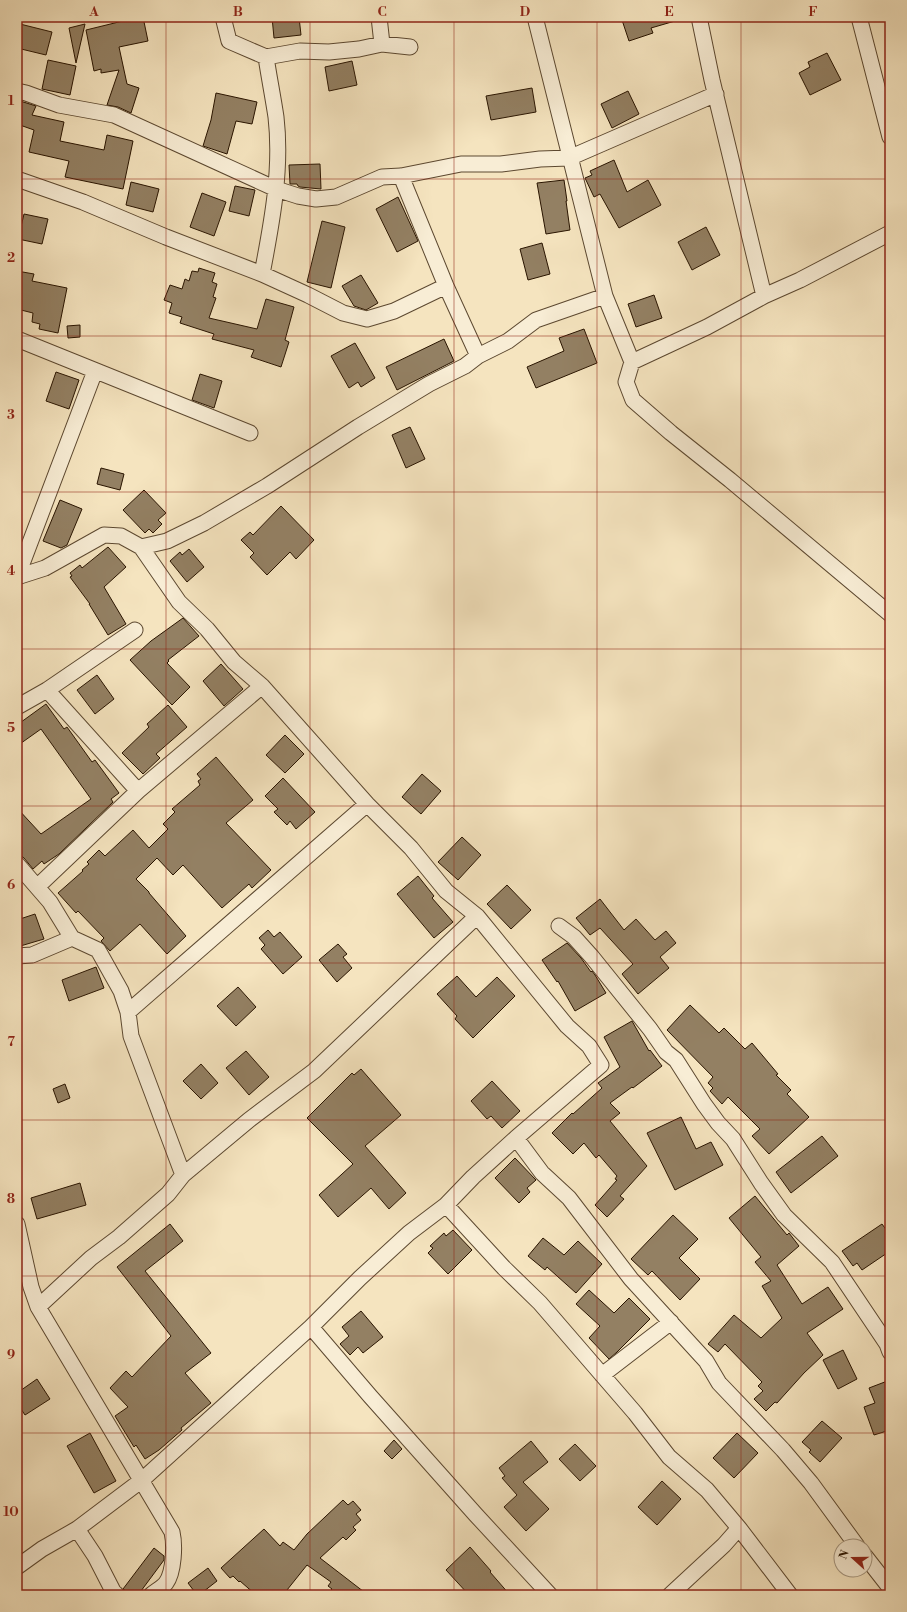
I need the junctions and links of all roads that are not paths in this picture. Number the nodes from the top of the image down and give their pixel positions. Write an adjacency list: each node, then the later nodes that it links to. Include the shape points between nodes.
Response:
1 (223, 17): 8 (street, via 229,41)
2 (379, 17): 6 (street)
3 (534, 17): 12 (street)
4 (859, 17): 11 (street)
5 (702, 18): 10 (street)
6 (382, 44): 7 (street); 8 (street, via 358,49 300,51)
7 (410, 47)
8 (266, 57): 15 (street, via 276,117)
9 (17, 91): 15 (street, via 59,105 114,115)
10 (716, 94): 12 (street); 20 (street)
11 (890, 137)
12 (569, 158): 13 (street, via 501,164 461,164); 19 (street)
13 (401, 176): 15 (street, via 382,177 329,198 298,196); 18 (street)
14 (17, 179): 17 (street, via 83,202)
15 (276, 189): 17 (street)
16 (890, 233): 20 (street)
17 (262, 274): 18 (street, via 343,313 367,320 394,311)
18 (446, 286): 22 (street)
19 (604, 296): 22 (street, via 536,320 508,340); 23 (street)
20 (764, 296): 23 (street, via 707,327)
21 (17, 339): 24 (street)
22 (478, 356): 26 (street, via 466,366 429,384 204,523 167,541)
23 (632, 362): 28 (street, via 626,382 633,400)
24 (95, 371): 25 (street); 27 (street)
25 (250, 433)
26 (141, 548): 27 (street, via 121,536 104,535 45,568); 30 (street, via 180,602 207,629 234,662)
27 (17, 577)
28 (890, 614)
29 (135, 630): 31 (street)
30 (262, 686): 33 (street); 34 (street)
31 (47, 690): 32 (street); 33 (street)
32 (17, 707)
33 (138, 790): 36 (street)
34 (367, 804): 37 (street, via 411,848 446,890); 41 (street)
35 (17, 864): 36 (street)
36 (37, 887): 39 (street, via 50,902)
37 (477, 916): 42 (street, via 567,1026 589,1046 601,1065); 43 (street, via 314,1071)
38 (559, 926): 49 (street, via 574,937 592,957 666,1052 676,1060 704,1104 733,1139 760,1183 784,1215 832,1262)
39 (72, 938): 40 (street, via 32,954); 41 (street, via 98,950 121,991)
40 (17, 956)
41 (128, 1012): 43 (street, via 131,1036)
42 (516, 1138): 44 (street); 47 (street, via 542,1173 568,1198 631,1279)
43 (182, 1175): 46 (street, via 168,1194 91,1258)
44 (446, 1206): 48 (street, via 409,1233); 50 (street, via 540,1303)
45 (17, 1224): 46 (street)
46 (38, 1307): 51 (street)
47 (671, 1322): 50 (street); 54 (street, via 706,1361 719,1384 798,1468)
48 (311, 1327): 51 (street); 60 (street)
49 (890, 1352)
50 (602, 1376): 52 (street, via 669,1457 707,1490)
51 (142, 1480): 53 (street); 59 (street, via 172,1532 174,1544 172,1566 167,1582)
52 (739, 1528): 61 (street); 62 (street)
53 (77, 1529): 56 (street); 58 (street)
54 (851, 1538)
55 (873, 1566): 57 (street)
56 (17, 1567)
57 (890, 1588)
58 (117, 1595)
59 (151, 1595)
60 (550, 1595)
61 (670, 1595)
62 (790, 1595)

